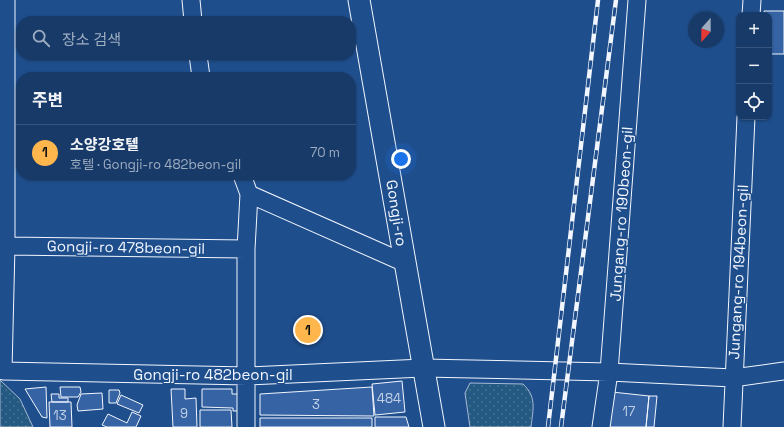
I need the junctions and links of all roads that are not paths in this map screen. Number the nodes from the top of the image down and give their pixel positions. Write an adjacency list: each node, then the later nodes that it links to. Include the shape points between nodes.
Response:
1 (6, 0): 11 (street)
2 (191, 0): 7 (street)
3 (359, 0): 16 (street, Gongji-ro)
4 (637, 0): 19 (street, Jungang-ro 190beon-gil)
5 (752, 0): 6 (street)
6 (751, 12)
7 (193, 16)
8 (199, 60): 9 (street)
9 (200, 72)
10 (746, 120): 21 (street, Jungang-ro 194beon-gil)
11 (9, 128): 14 (street)
12 (244, 180): 13 (street)
13 (249, 194): 15 (street); 16 (street)
14 (6, 246): 15 (street, Gongji-ro 478beon-gil); 20 (street, Gongji-ro 482beon-gil, via 3,371)
15 (246, 249): 20 (street)
16 (405, 263): 17 (street, Gongji-ro)
17 (422, 368): 19 (street, Gongji-ro 482beon-gil); 20 (street, Gongji-ro 482beon-gil); 23 (street, Gongji-ro)
18 (784, 371): 21 (street, Gongji-ro 482beon-gil)
19 (609, 372): 21 (street, Gongji-ro 482beon-gil); 24 (street, Jungang-ro 190beon-gil)
20 (247, 376): 22 (street)
21 (733, 378): 25 (street, Jungang-ro 194beon-gil)
22 (246, 427)
23 (434, 427)
24 (601, 427)
25 (732, 427)

